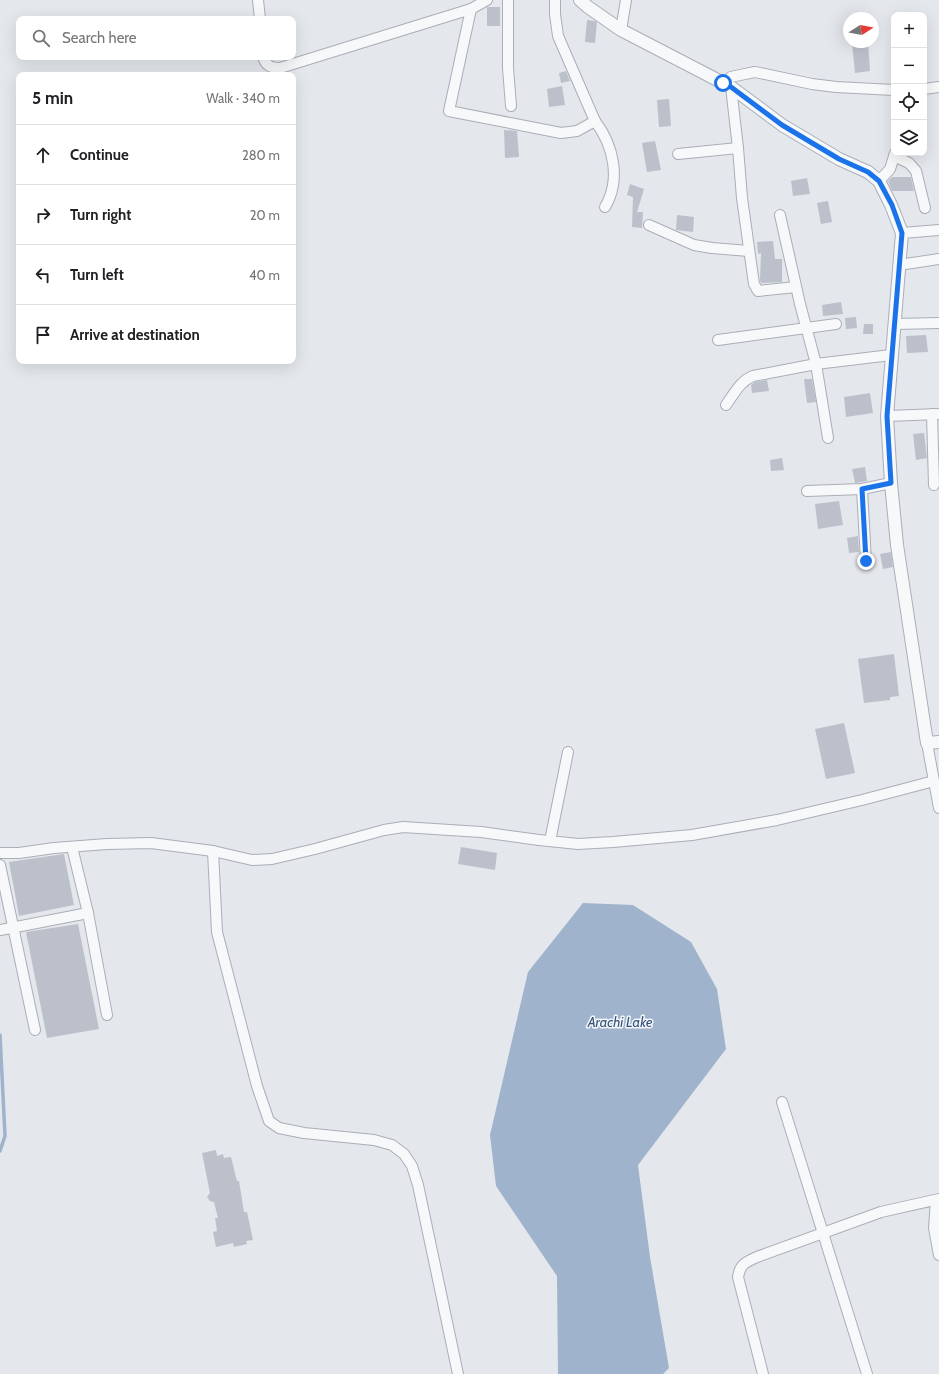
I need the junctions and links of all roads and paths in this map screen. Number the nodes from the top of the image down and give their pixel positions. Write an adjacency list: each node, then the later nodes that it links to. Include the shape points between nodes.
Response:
1 (258, 0): 8 (street)
2 (487, 0): 7 (street)
3 (508, 0): 15 (street)
4 (555, 0): 16 (street, via 558,36)
5 (580, 0): 9 (street)
6 (626, 0): 9 (street)
7 (471, 9): 10 (street, via 280,68 268,66); 16 (street, via 449,111 561,133 577,131)
8 (260, 16)
9 (621, 30): 11 (street)
10 (264, 60)
11 (727, 85): 14 (street, via 731,78 756,72 818,85); 17 (street); 21 (street, via 782,125 839,159 868,172)
12 (927, 88): 13 (street)
13 (939, 88)
14 (891, 90)
15 (511, 106)
16 (595, 121): 22 (street, via 603,131 612,154 615,175 610,199)
17 (738, 148): 18 (street); 28 (street)
18 (678, 154)
19 (895, 156): 21 (street, via 890,169)
20 (897, 156): 23 (street, via 909,163 916,171)
21 (879, 181): 27 (street, via 892,205)
22 (605, 207)
23 (925, 208)
24 (780, 215): 31 (street)
25 (649, 225): 28 (street, via 694,245)
26 (939, 230): 27 (street)
27 (902, 233): 30 (street)
28 (749, 251): 31 (street, via 754,284 758,291)
29 (939, 259): 30 (street)
30 (899, 265): 34 (street)
31 (796, 287): 35 (street)
32 (939, 323): 34 (street)
33 (836, 324): 35 (street)
34 (895, 324): 37 (street)
35 (806, 328): 36 (street); 38 (street)
36 (718, 340)
37 (891, 355): 38 (street); 41 (street)
38 (816, 364): 39 (street, via 746,379); 42 (street)
39 (726, 405)
40 (936, 414): 41 (street); 44 (street)
41 (887, 416): 43 (street)
42 (828, 438)
43 (891, 483): 45 (street); 48 (street, via 897,545)
44 (934, 485)
45 (862, 489): 46 (street); 47 (street)
46 (807, 491)
47 (866, 561)
48 (933, 743): 50 (street)
49 (568, 752): 52 (street)
50 (934, 781): 51 (street); 52 (street, via 785,818 692,835 606,843)
51 (939, 808)
52 (550, 841): 54 (street, via 481,832 403,827 272,859 252,860)
53 (72, 846): 54 (street, via 151,843); 55 (street, via 18,854); 57 (street)
54 (213, 852): 66 (street, via 218,932 257,1086 269,1121 279,1128 304,1133 374,1140 392,1145 404,1154 412,1166 418,1185)
55 (0, 853)
56 (0, 865): 58 (street)
57 (88, 912): 58 (street); 60 (street)
58 (13, 927): 59 (street); 61 (street)
59 (0, 930)
60 (107, 1015)
61 (35, 1030)
62 (782, 1102): 64 (street)
63 (938, 1199): 64 (street, via 881,1212); 65 (street, via 934,1228)
64 (823, 1232): 67 (street, via 757,1257 746,1262 740,1269 738,1277); 68 (street)
65 (939, 1255)
66 (458, 1374)
67 (763, 1374)
68 (868, 1374)

